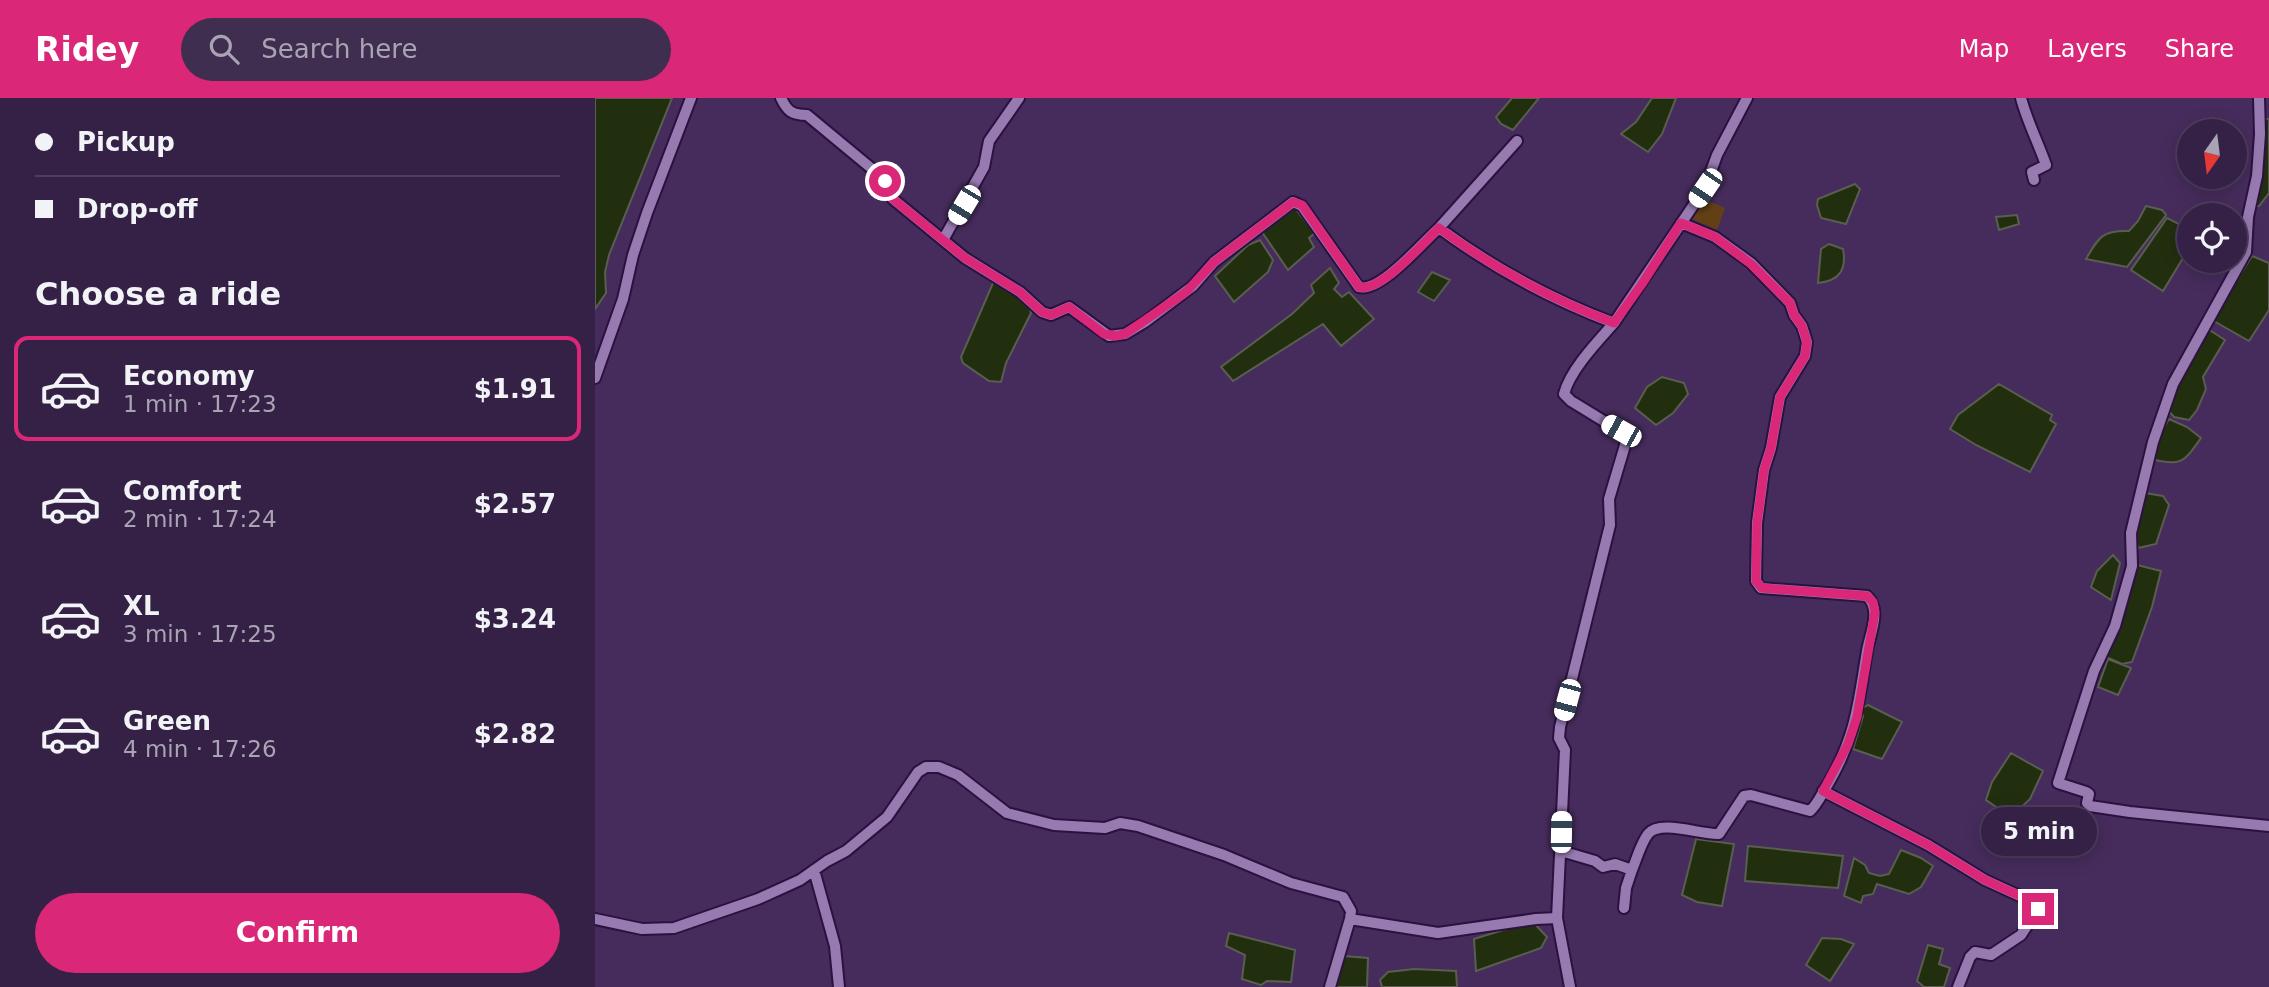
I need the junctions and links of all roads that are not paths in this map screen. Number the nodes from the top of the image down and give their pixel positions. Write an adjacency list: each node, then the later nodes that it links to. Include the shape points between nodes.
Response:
1 (691, 98): 13 (street, via 636,244 623,299)
2 (781, 98): 11 (street, via 787,110 807,115 877,173 893,199)
3 (1019, 98): 11 (street, via 989,141 983,167)
4 (1747, 98): 9 (street, via 1705,188)
5 (2021, 98): 8 (street, via 2046,165 2032,172)
6 (2259, 98): 15 (street, via 2257,176 2246,252 2173,384 2153,442 2131,533 2132,566 2115,626 2094,671 2058,783 2089,794 2090,806)
7 (1517, 141): 10 (street)
8 (2033, 180)
9 (1681, 223): 12 (street); 14 (street, via 1715,237 1751,264 1790,303 1807,342 1805,356 1780,397 1764,470 1757,523 1758,586 1867,596 1873,602 1857,717)
10 (1439, 228): 11 (street, via 1394,270 1365,289 1359,287 1302,205 1293,202 1214,262 1186,292 1134,330 1116,336 1104,334 1069,307 1051,315 1042,312); 12 (street, via 1506,271)
11 (943, 240)
12 (1614, 323): 16 (street, via 1591,349 1564,394 1621,431 1626,443 1609,499 1610,525 1560,727 1565,750)
13 (595, 378)
14 (1823, 791): 18 (street, via 1810,811 1744,796 1719,834 1652,830); 26 (street, via 2035,903 2038,909 2021,935 1991,955 1975,952 1970,957)
15 (2269, 826)
16 (1561, 851): 18 (street, via 1604,867 1615,864); 20 (street)
17 (814, 870): 21 (street, via 758,899 674,928 642,929); 22 (street, via 870,834 922,768 939,766 1007,813 1054,825 1139,826 1291,883 1343,897 1352,911); 23 (street, via 835,946)
18 (1632, 870): 19 (street)
19 (1624, 908)
20 (1557, 918): 22 (street, via 1438,933); 25 (street)
21 (595, 919)
22 (1350, 919): 24 (street)
23 (839, 987)
24 (1330, 987)
25 (1570, 987)
26 (1958, 987)

